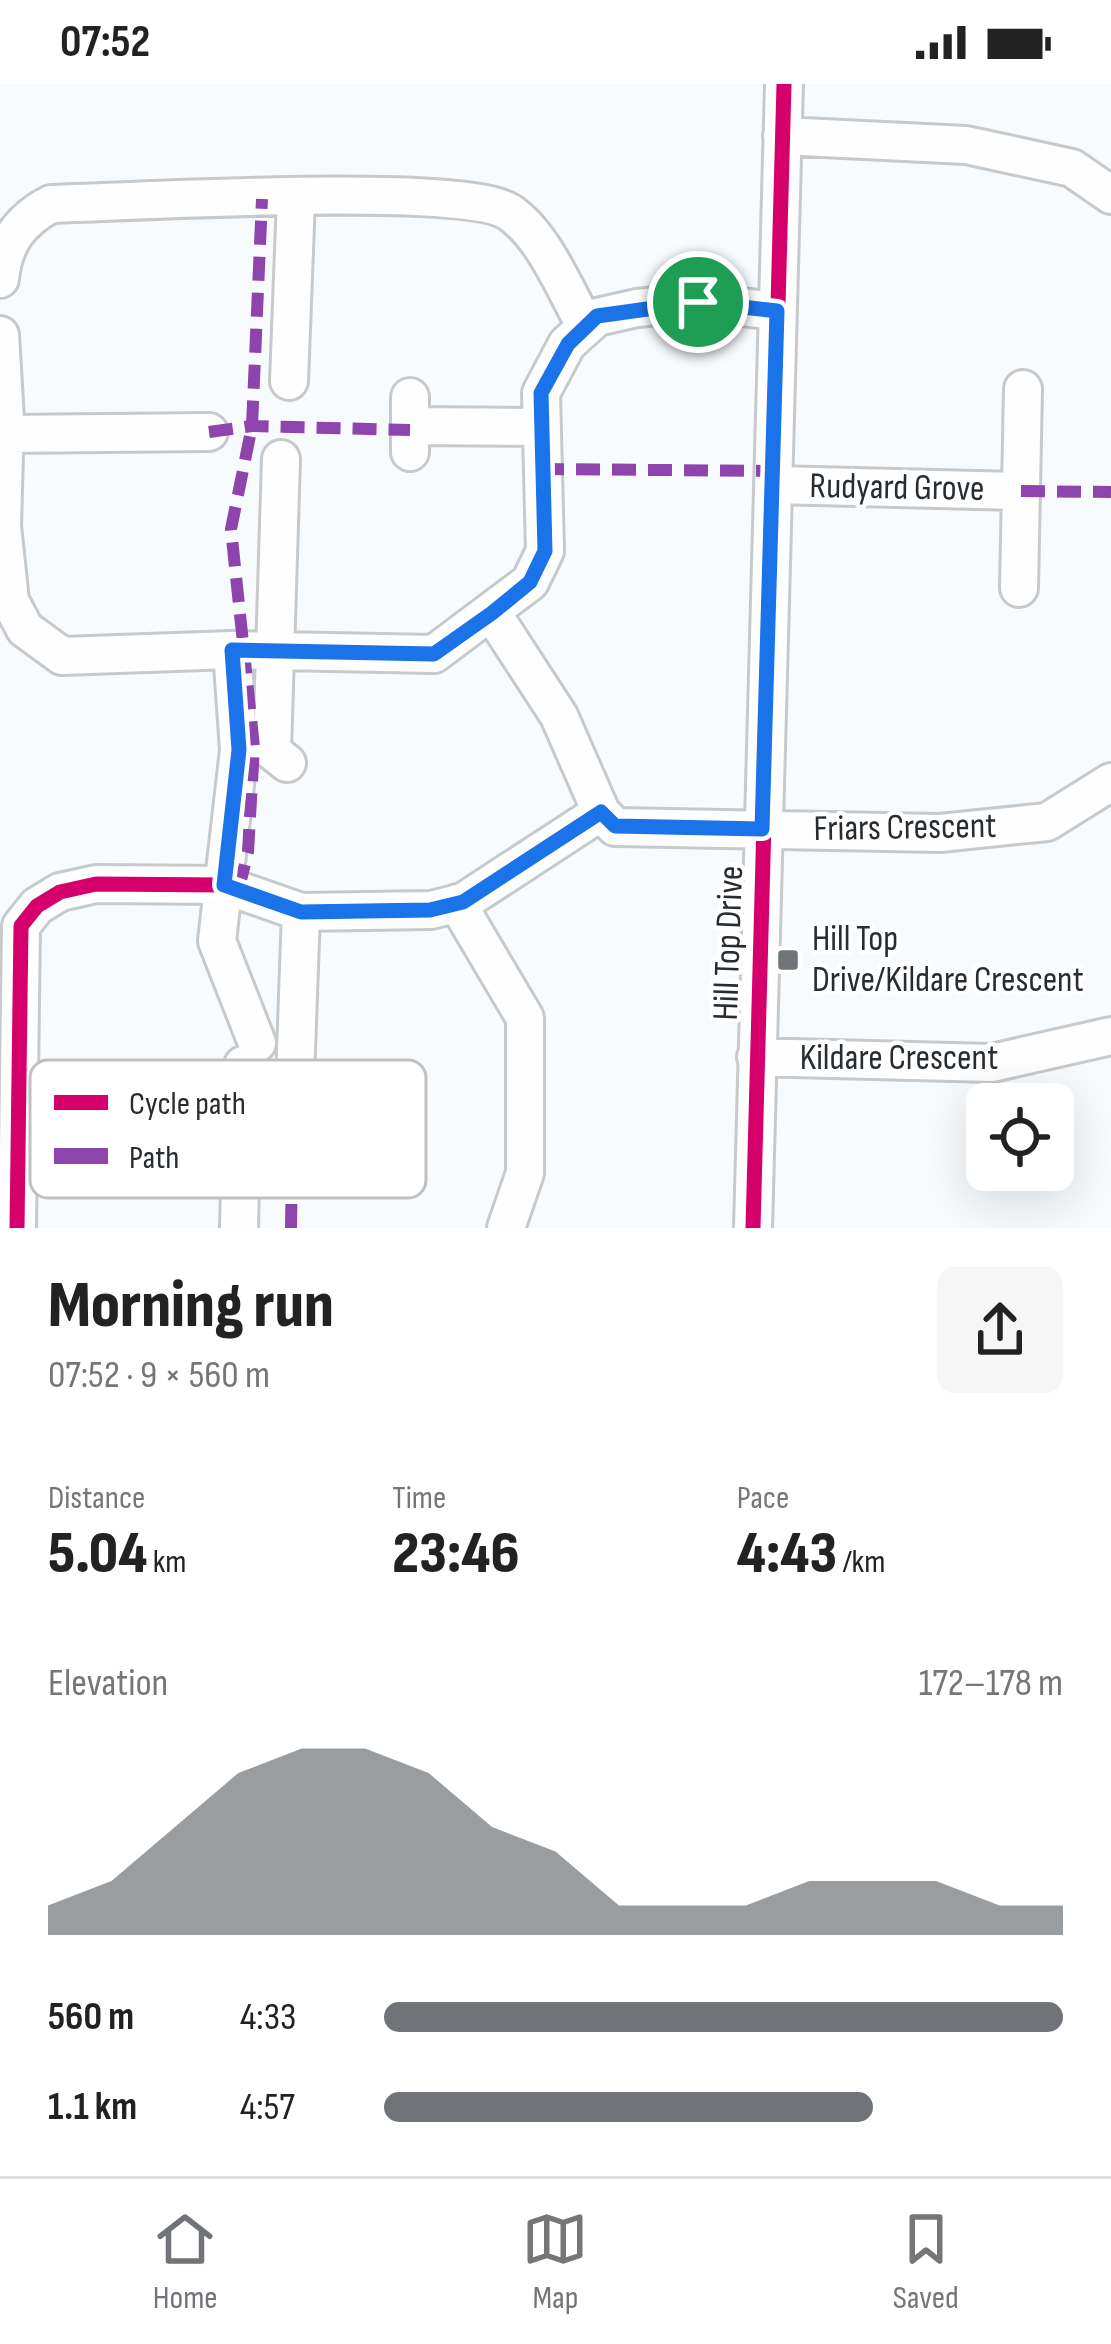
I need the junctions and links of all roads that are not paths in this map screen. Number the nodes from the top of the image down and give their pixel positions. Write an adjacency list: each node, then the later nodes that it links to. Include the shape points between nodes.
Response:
1 (784, 84): 2 (street, Hill Top Drive)
2 (782, 136): 3 (street, via 966,145 1072,168); 6 (street, Hill Top Drive)
3 (1111, 195)
4 (296, 199): 5 (street, via 51,204 28,215 13,235); 7 (street, via 484,202 507,210); 9 (street)
5 (0, 279)
6 (777, 311): 7 (street, via 698,302 597,316); 16 (street, Hill Top Drive)
7 (586, 326): 12 (street, via 541,393)
8 (0, 335): 14 (street)
9 (289, 381)
10 (1023, 389): 17 (street)
11 (410, 425): 12 (street)
12 (540, 427): 19 (street, via 545,551 530,582)
13 (209, 432): 14 (street)
14 (4, 434): 20 (street, via 10,601 40,645 62,656 107,658)
15 (281, 459): 21 (street)
16 (774, 485): 17 (street, Rudyard Grove); 25 (street, Hill Top Drive)
17 (1021, 491): 18 (street)
18 (1019, 588)
19 (492, 613): 21 (street, via 434,654); 24 (street, via 559,716)
20 (232, 650): 21 (street); 26 (street, via 239,750)
21 (273, 650): 22 (street, via 272,751)
22 (287, 763)
23 (1111, 782): 25 (street, Friars Crescent, via 1047,823 940,833)
24 (608, 819): 25 (street, Friars Crescent); 27 (street)
25 (762, 829): 30 (street, Hill Top Drive)
26 (224, 885): 28 (street); 31 (street, via 217,941); 34 (street, via 96,884 60,892 21,926)
27 (457, 903): 28 (street); 36 (street, via 525,1018 524,1173)
28 (301, 912): 32 (street)
29 (1111, 1036): 30 (street, Kildare Crescent, via 992,1063)
30 (756, 1057): 37 (street, Hill Top Drive)
31 (250, 1060)
32 (295, 1060)
33 (241, 1198): 35 (street)
34 (17, 1228)
35 (239, 1228)
36 (506, 1228)
37 (753, 1228)

